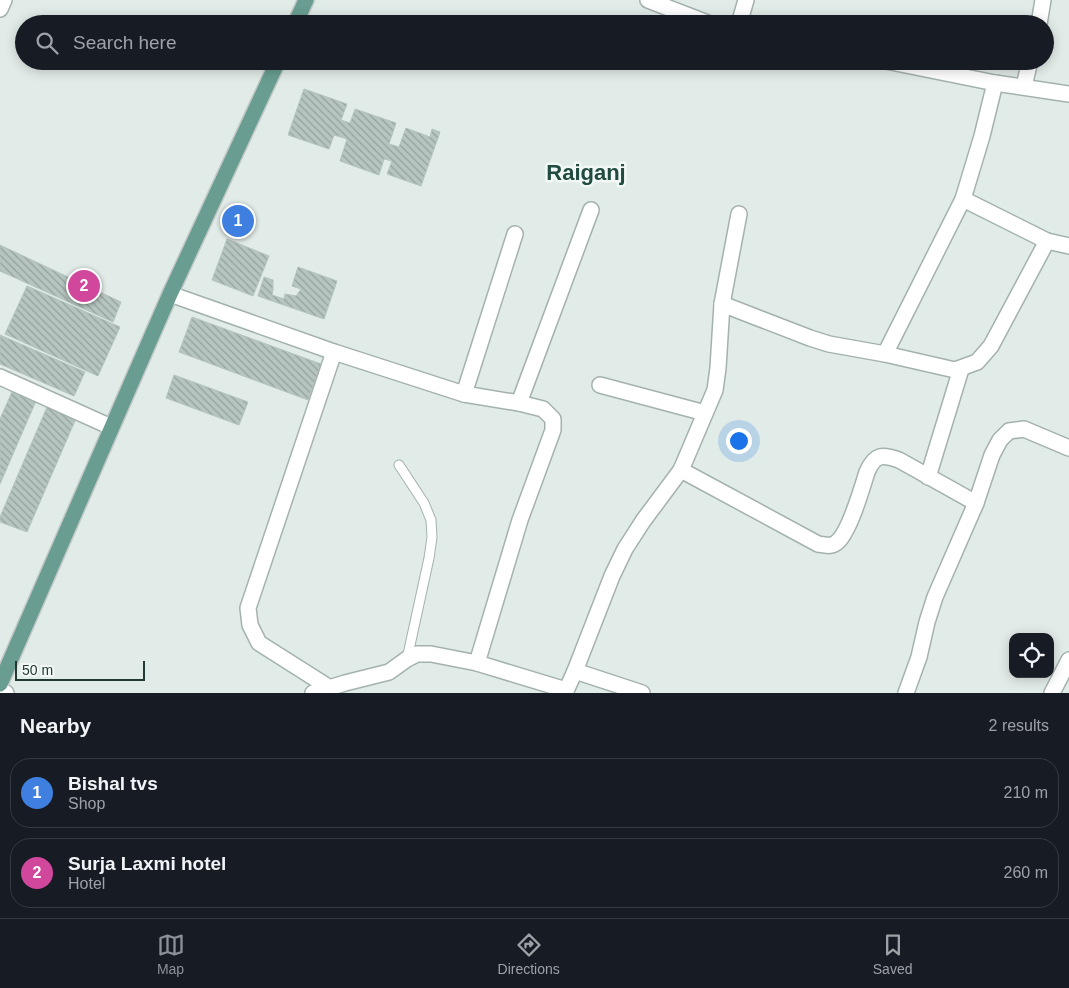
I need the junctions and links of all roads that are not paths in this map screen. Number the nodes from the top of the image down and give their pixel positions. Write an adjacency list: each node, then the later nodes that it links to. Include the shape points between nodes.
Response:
1 (4, 0): 6 (street)
2 (306, 0): 7 (main road)
3 (648, 0): 8 (street)
4 (746, 0): 9 (street)
5 (1043, 0): 10 (street)
6 (0, 8)
7 (299, 15)
8 (687, 15)
9 (742, 15)
10 (1040, 15)
11 (274, 70): 23 (main road)
12 (931, 70): 14 (street)
13 (1028, 70): 15 (street)
14 (995, 83): 15 (street); 17 (street)
15 (1024, 86): 16 (street)
16 (1069, 94)
17 (963, 198): 21 (street); 26 (street)
18 (591, 210): 31 (street)
19 (739, 214): 24 (street)
20 (515, 234): 30 (street)
21 (1048, 241): 22 (street); 27 (street, via 991,346 977,362)
22 (1069, 246)
23 (170, 294): 25 (street); 33 (main road)
24 (722, 304): 26 (street, via 810,338); 32 (street, via 718,368)
25 (334, 352): 30 (street); 44 (street, via 248,608 250,625 260,643)
26 (885, 354): 27 (street)
27 (961, 369): 37 (street)
28 (0, 377): 33 (street)
29 (600, 385): 32 (street)
30 (464, 394): 31 (street)
31 (519, 403): 41 (street, via 543,409 553,419 553,430 520,520)
32 (705, 413): 36 (street)
33 (112, 427): 43 (main road)
34 (1069, 448): 38 (street, via 1024,429 1009,431 992,455)
35 (399, 465): 39 (lane, via 424,503 431,520 432,537)
36 (681, 470): 37 (street, via 826,546 836,543 848,528 867,472 878,457 899,460); 42 (street, via 625,549)
37 (928, 477): 38 (street)
38 (976, 503): 50 (street, via 935,596)
39 (406, 659): 41 (street, via 417,654 431,654); 44 (street, via 389,672)
40 (1069, 660): 51 (street)
41 (477, 663): 46 (street)
42 (575, 671): 46 (street); 49 (street)
43 (0, 684)
44 (330, 688): 48 (street)
45 (0, 690): 47 (street)
46 (565, 692)
47 (6, 693)
48 (313, 693)
49 (642, 693)
50 (906, 693)
51 (1052, 693)

